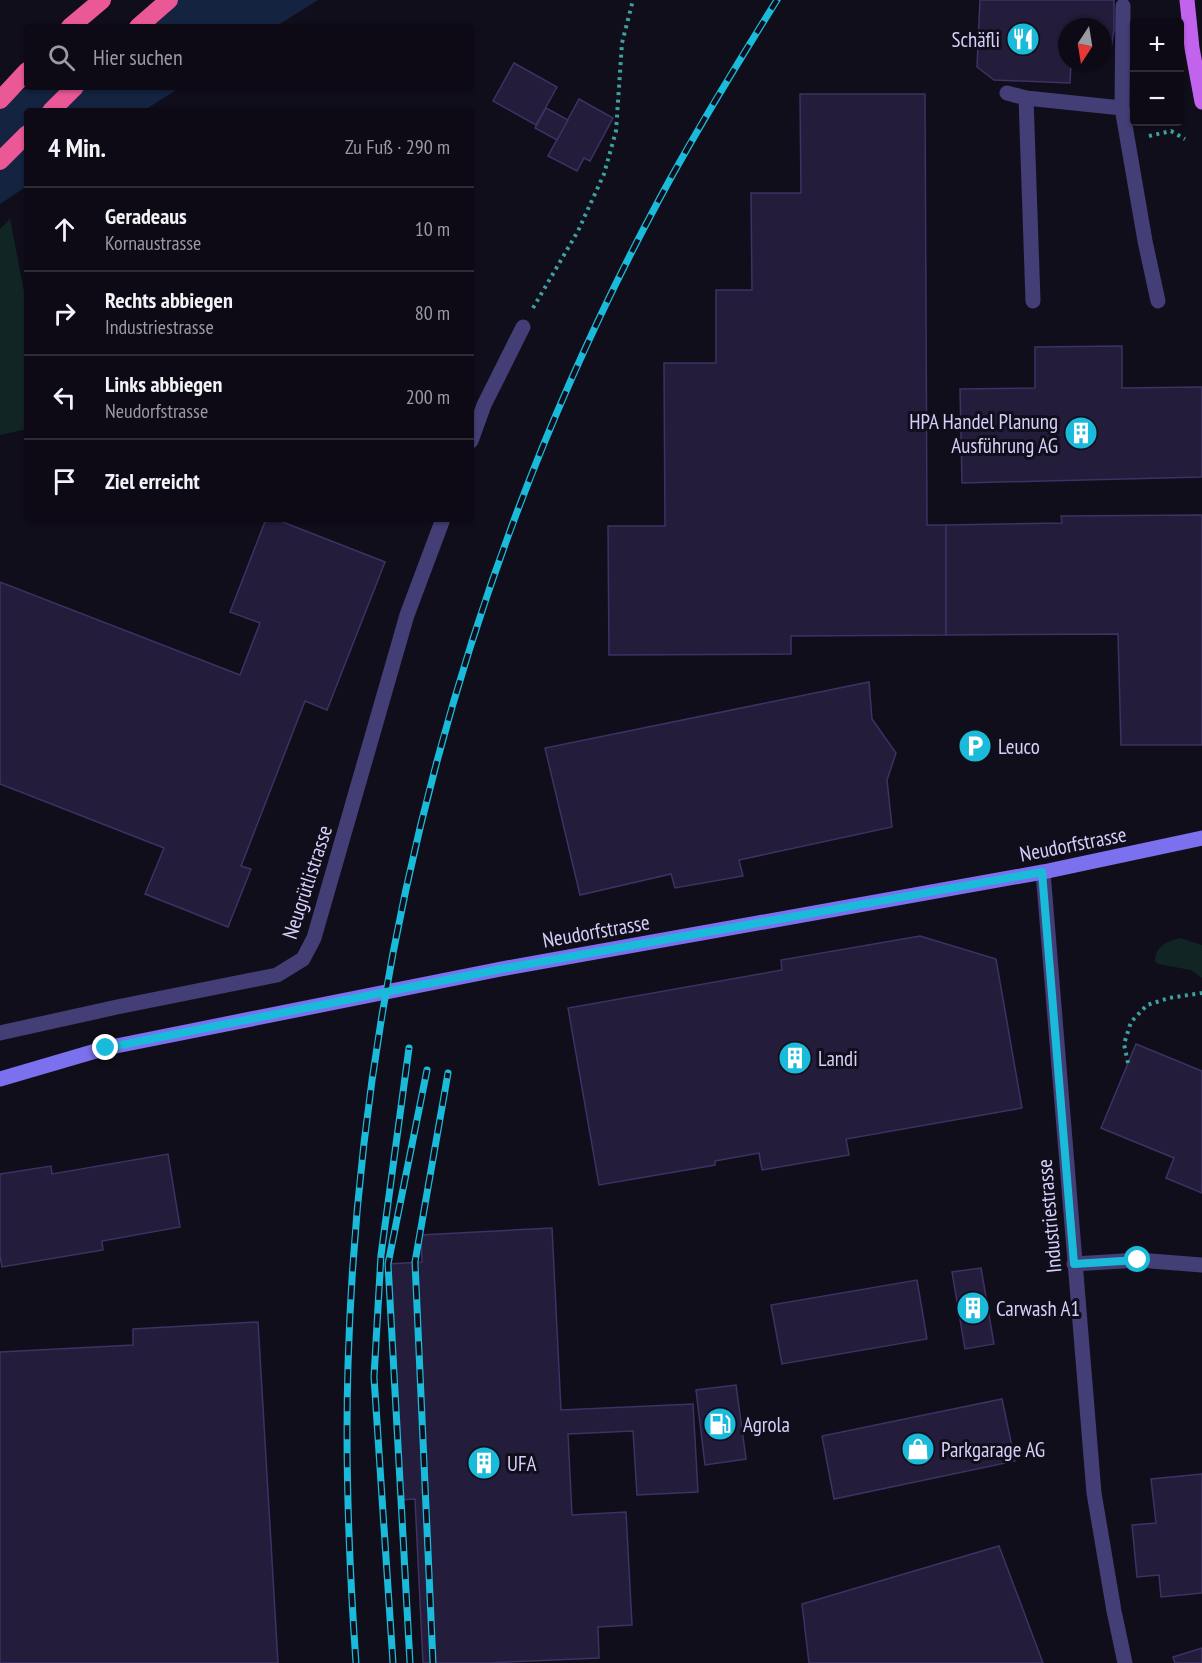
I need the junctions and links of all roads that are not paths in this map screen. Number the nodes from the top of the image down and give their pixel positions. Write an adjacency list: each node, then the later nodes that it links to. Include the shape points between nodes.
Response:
1 (102, 0): 5 (highway)
2 (170, 0): 6 (highway)
3 (1187, 0): 12 (main road)
4 (1124, 6): 14 (street)
5 (74, 24)
6 (142, 24)
7 (24, 74): 11 (highway)
8 (72, 90): 13 (highway)
9 (1007, 93): 10 (street)
10 (1026, 98): 14 (street); 17 (street)
11 (0, 100)
12 (1202, 102)
13 (54, 108)
14 (1122, 108): 18 (street)
15 (24, 137): 16 (highway)
16 (0, 161)
17 (1033, 301)
18 (1158, 301)
19 (523, 327): 20 (street)
20 (474, 433)
21 (441, 522): 24 (street, Neugrütlistrasse, via 408,615 314,938 303,959 277,975)
22 (1202, 838): 23 (main road, Neudorfstrasse)
23 (1042, 872): 25 (main road, Neudorfstrasse, via 489,971 106,1048); 26 (street, Industriestrasse)
24 (0, 1033)
25 (0, 1079)
26 (1074, 1264): 27 (street, via 1138,1260); 28 (street, Industriestrasse, via 1094,1493)
27 (1202, 1265)
28 (1125, 1663)

